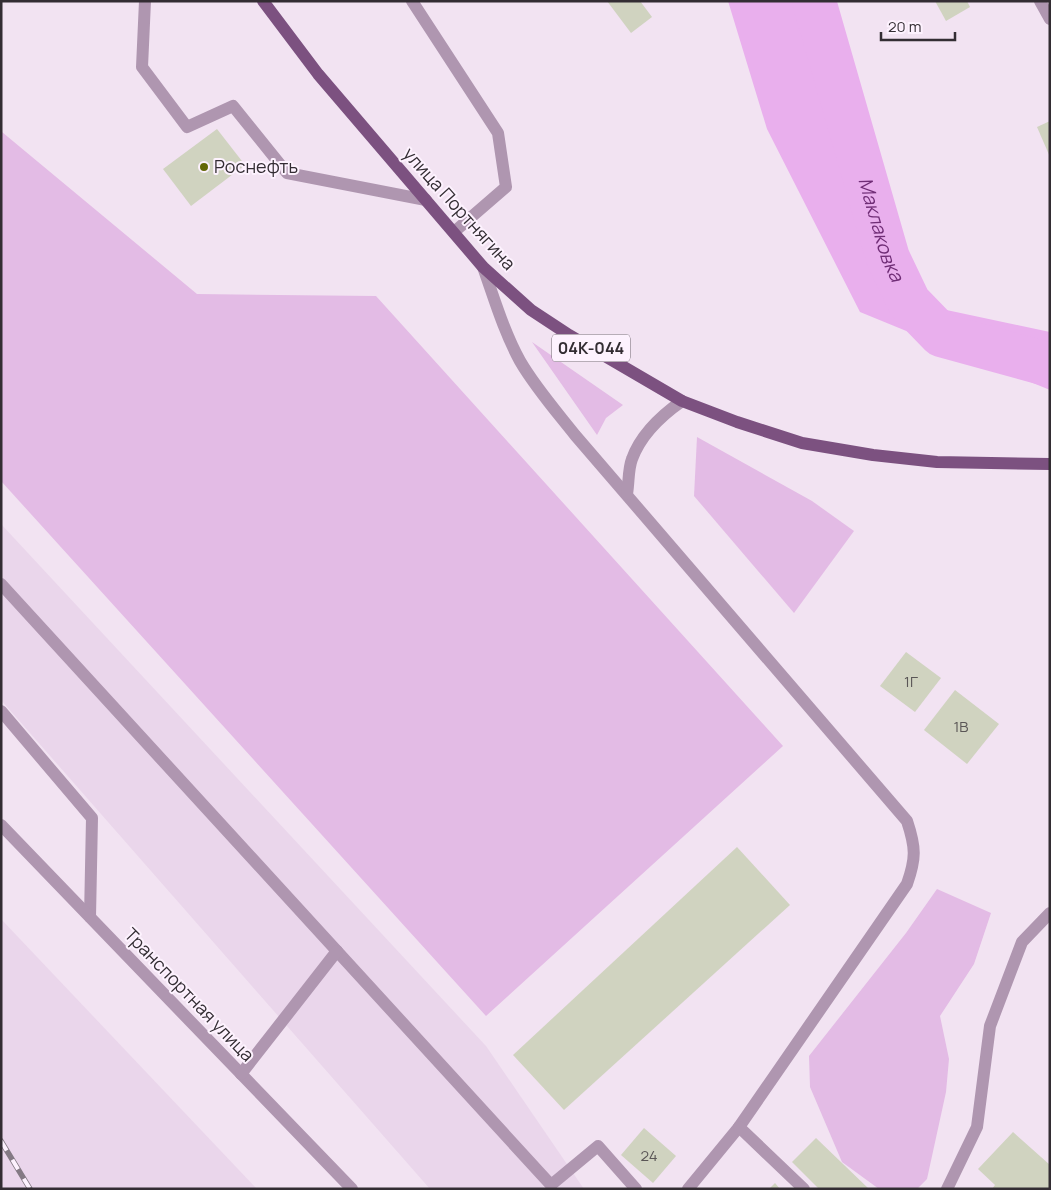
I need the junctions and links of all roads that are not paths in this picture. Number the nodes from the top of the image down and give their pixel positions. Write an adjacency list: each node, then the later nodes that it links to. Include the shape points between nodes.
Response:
1 (145, 1): 6 (street, via 142,68 187,127 233,106 287,173)
2 (262, 1): 6 (main road, улица Портнягина / 04К-044, via 318,74)
3 (412, 1): 7 (street, via 498,133 506,187)
4 (1040, 1): 5 (street)
5 (1050, 19)
6 (426, 200): 7 (main road, улица Портнягина / 04К-044)
7 (454, 232): 8 (main road, улица Портнягина / 04К-044)
8 (483, 267): 9 (main road, улица Портнягина / 04К-044, via 531,310); 11 (street, via 506,332 520,360 575,435)
9 (682, 400): 10 (main road, улица Портнягина / 04К-044, via 802,443 937,462); 11 (street, via 662,415 645,436 631,460)
10 (1050, 464)
11 (627, 494): 19 (street, via 907,821 914,840 915,859 907,884)
12 (1, 584): 17 (street)
13 (1, 711): 16 (street, via 92,818)
14 (1, 825): 16 (street, Транспортная улица)
15 (1050, 913): 24 (street, via 1022,942 990,1026 977,1127)
16 (90, 917): 18 (street, Транспортная улица)
17 (337, 951): 18 (street); 21 (street, via 551,1185 598,1146)
18 (241, 1074): 20 (street, Транспортная улица)
19 (738, 1127): 22 (street); 23 (street)
20 (352, 1189)
21 (636, 1189)
22 (688, 1189)
23 (804, 1189)
24 (947, 1189)

